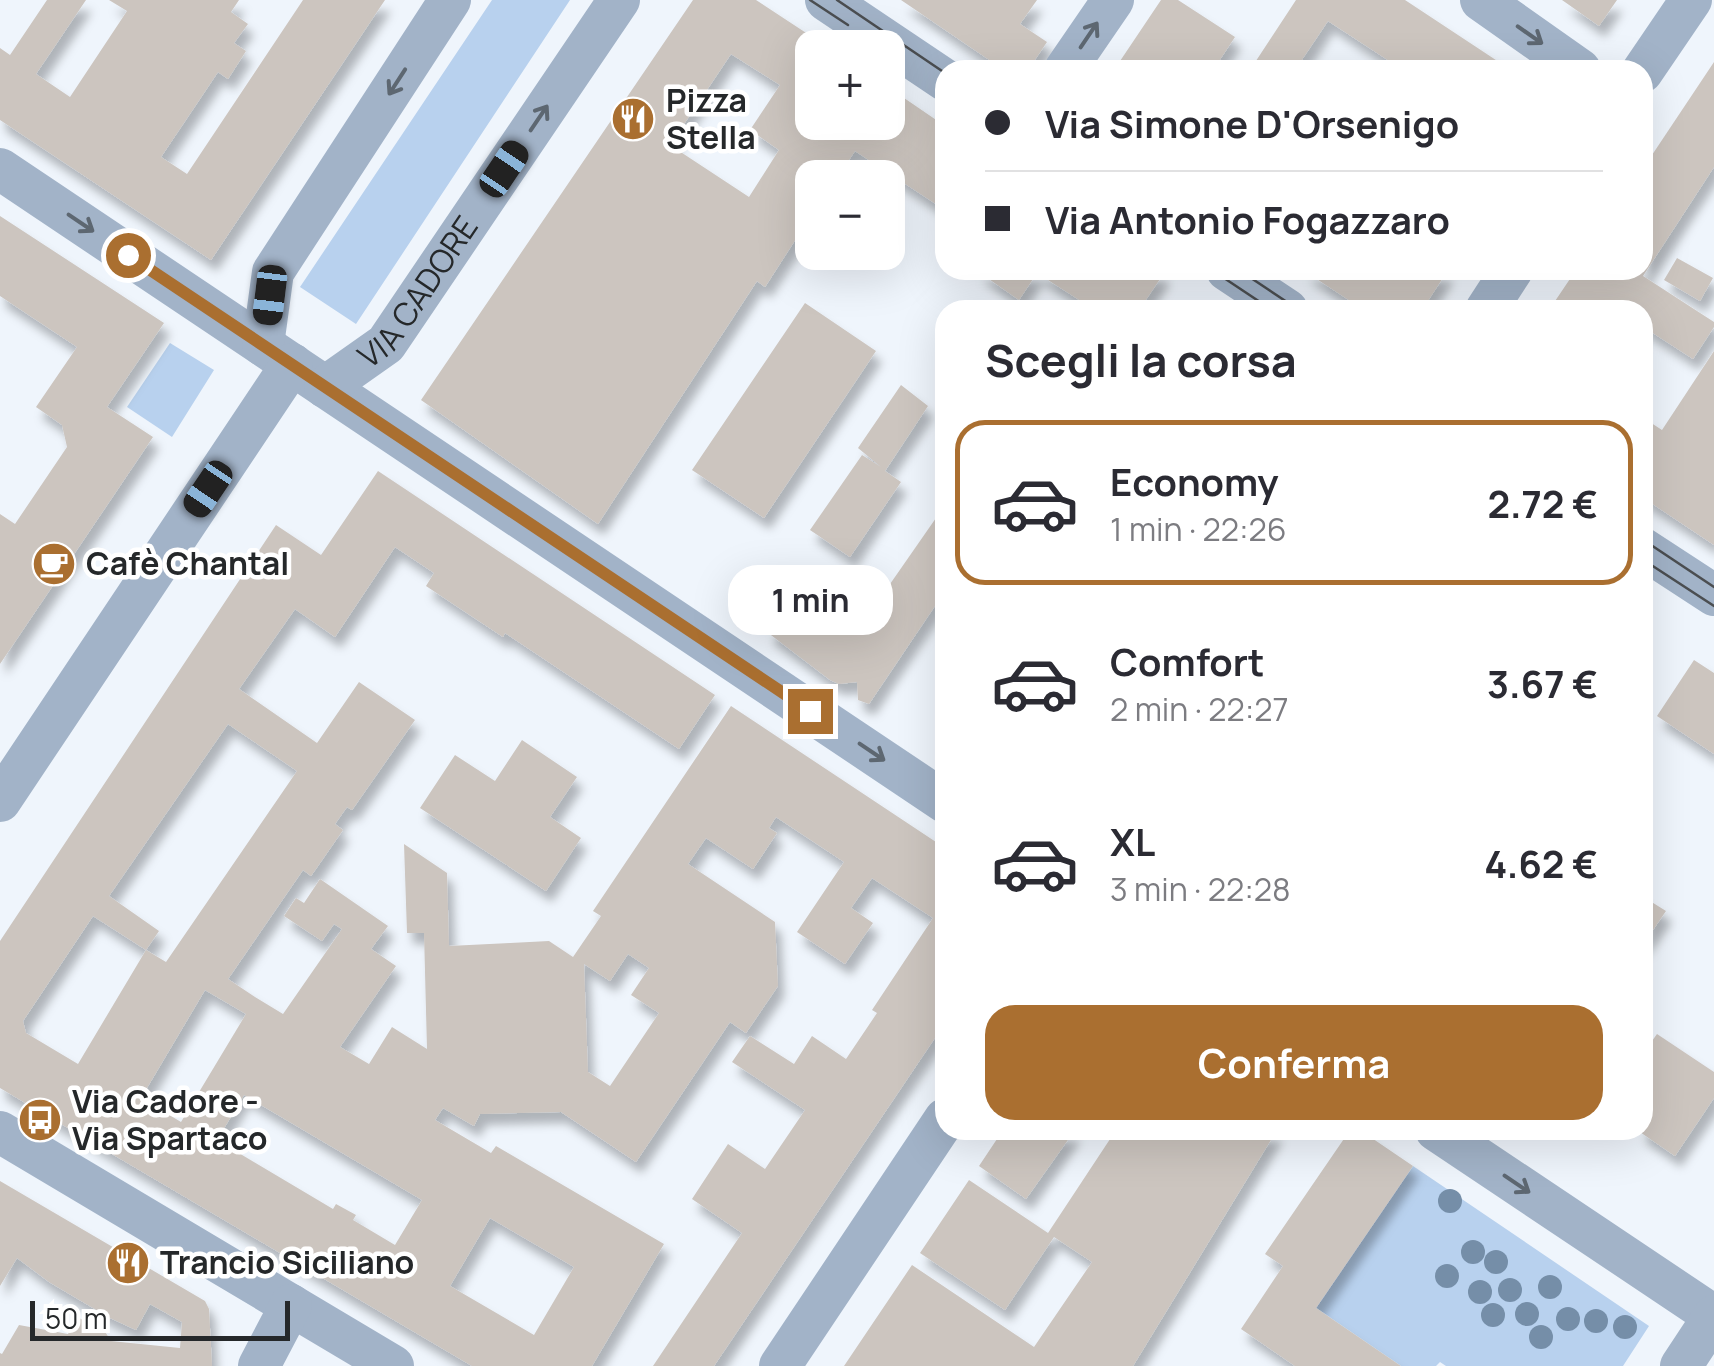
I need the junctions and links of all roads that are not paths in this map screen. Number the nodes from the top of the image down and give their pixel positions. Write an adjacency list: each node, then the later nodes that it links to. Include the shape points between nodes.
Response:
1 (450, 0): 14 (street, VIA CADORE, one-way to 14, via 272,272)
2 (619, 0): 14 (street, VIA CADORE, one-way to 2, via 386,344)
3 (826, 0): 10 (street)
4 (1113, 0): 7 (street, one-way to 4)
5 (1481, 0): 8 (street, one-way to 8)
6 (1691, 0): 9 (street)
7 (1072, 60)
8 (1566, 60)
9 (1650, 60)
10 (935, 73)
11 (0, 169): 14 (street, one-way to 14)
12 (1243, 280): 13 (street)
13 (1272, 300)
14 (293, 365): 17 (street, one-way to 17); 18 (street, VIA CADORE)
15 (1653, 555): 16 (street)
16 (1714, 595)
17 (935, 795)
18 (0, 802)
19 (0, 1132): 22 (street)
20 (935, 1133): 26 (street)
21 (1451, 1140): 23 (street, one-way to 23)
22 (292, 1305): 24 (street); 25 (street)
23 (1714, 1316): 27 (street)
24 (259, 1366)
25 (393, 1366)
26 (780, 1366)
27 (1680, 1366)

